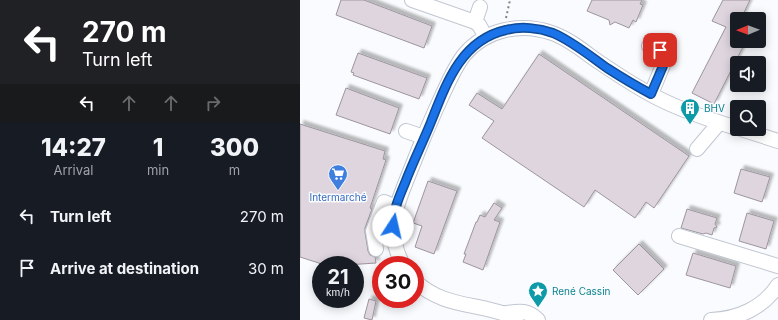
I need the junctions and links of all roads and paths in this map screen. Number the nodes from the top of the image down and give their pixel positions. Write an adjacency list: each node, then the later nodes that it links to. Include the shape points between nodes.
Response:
1 (412, 0): 5 (street)
2 (510, 0): 4 (path)
3 (480, 7): 5 (street)
4 (509, 7)
5 (475, 22): 6 (street)
6 (486, 37): 8 (street, via 503,30 518,28 554,33); 14 (street, via 451,65 446,87)
7 (649, 46): 8 (street, via 660,50 664,62)
8 (651, 94): 9 (street)
9 (719, 123): 10 (street); 15 (street)
10 (730, 126)
11 (404, 135): 14 (street)
12 (763, 136): 13 (street)
13 (778, 141)
14 (422, 142): 16 (street)
15 (697, 149)
16 (396, 207): 18 (street, via 384,202 373,231); 19 (street, via 393,236)
17 (679, 236): 20 (street)
18 (376, 249)
19 (399, 256)
20 (778, 266)
21 (778, 285): 26 (street, via 769,297 750,305 739,315)
22 (424, 288): 23 (street, via 442,298)
23 (511, 317): 24 (street, via 518,312 525,312)
24 (538, 320): 25 (street)
25 (546, 320)
26 (711, 320)

